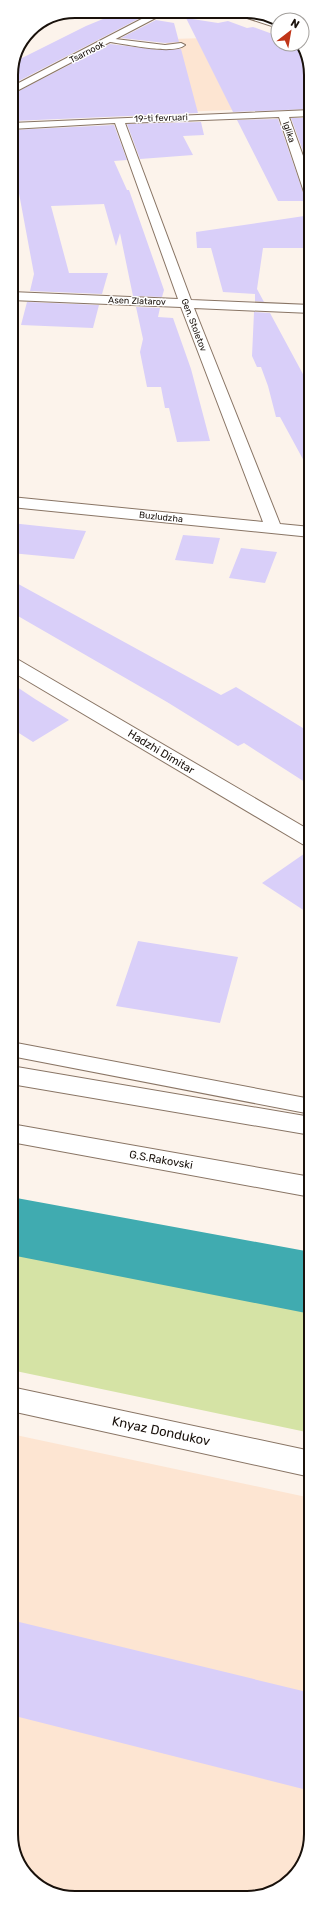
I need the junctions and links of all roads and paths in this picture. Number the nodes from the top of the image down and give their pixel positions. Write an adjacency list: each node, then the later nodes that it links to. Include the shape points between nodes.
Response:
1 (151, 18): 2 (street, Tsarnook)
2 (110, 40): 3 (lane, via 164,48); 4 (street, Tsarnook)
3 (181, 45)
4 (18, 87)
5 (304, 113): 6 (street, 19-ti fevruari)
6 (282, 114): 7 (street, 19-ti fevruari); 9 (street, Iglika)
7 (119, 120): 8 (street, 19-ti fevruari); 11 (street, Gen. Stoletov)
8 (18, 126)
9 (304, 176)
10 (18, 296): 11 (street, Asen Zlatarov)
11 (186, 303): 12 (street, Asen Zlatarov); 14 (street, Gen. Stoletov)
12 (304, 309)
13 (18, 503): 14 (street, Buzludzha)
14 (273, 528): 15 (street, Buzludzha)
15 (304, 531)
16 (18, 667): 17 (street, Hadzhi Dimitar)
17 (304, 836)
18 (18, 1050): 20 (lane)
19 (18, 1077): 21 (street)
20 (304, 1106)
21 (304, 1125)
22 (18, 1134): 23 (street, G.S.Rakovski)
23 (304, 1186)
24 (18, 1401): 25 (street, Knyaz Dondukov)
25 (304, 1462)

